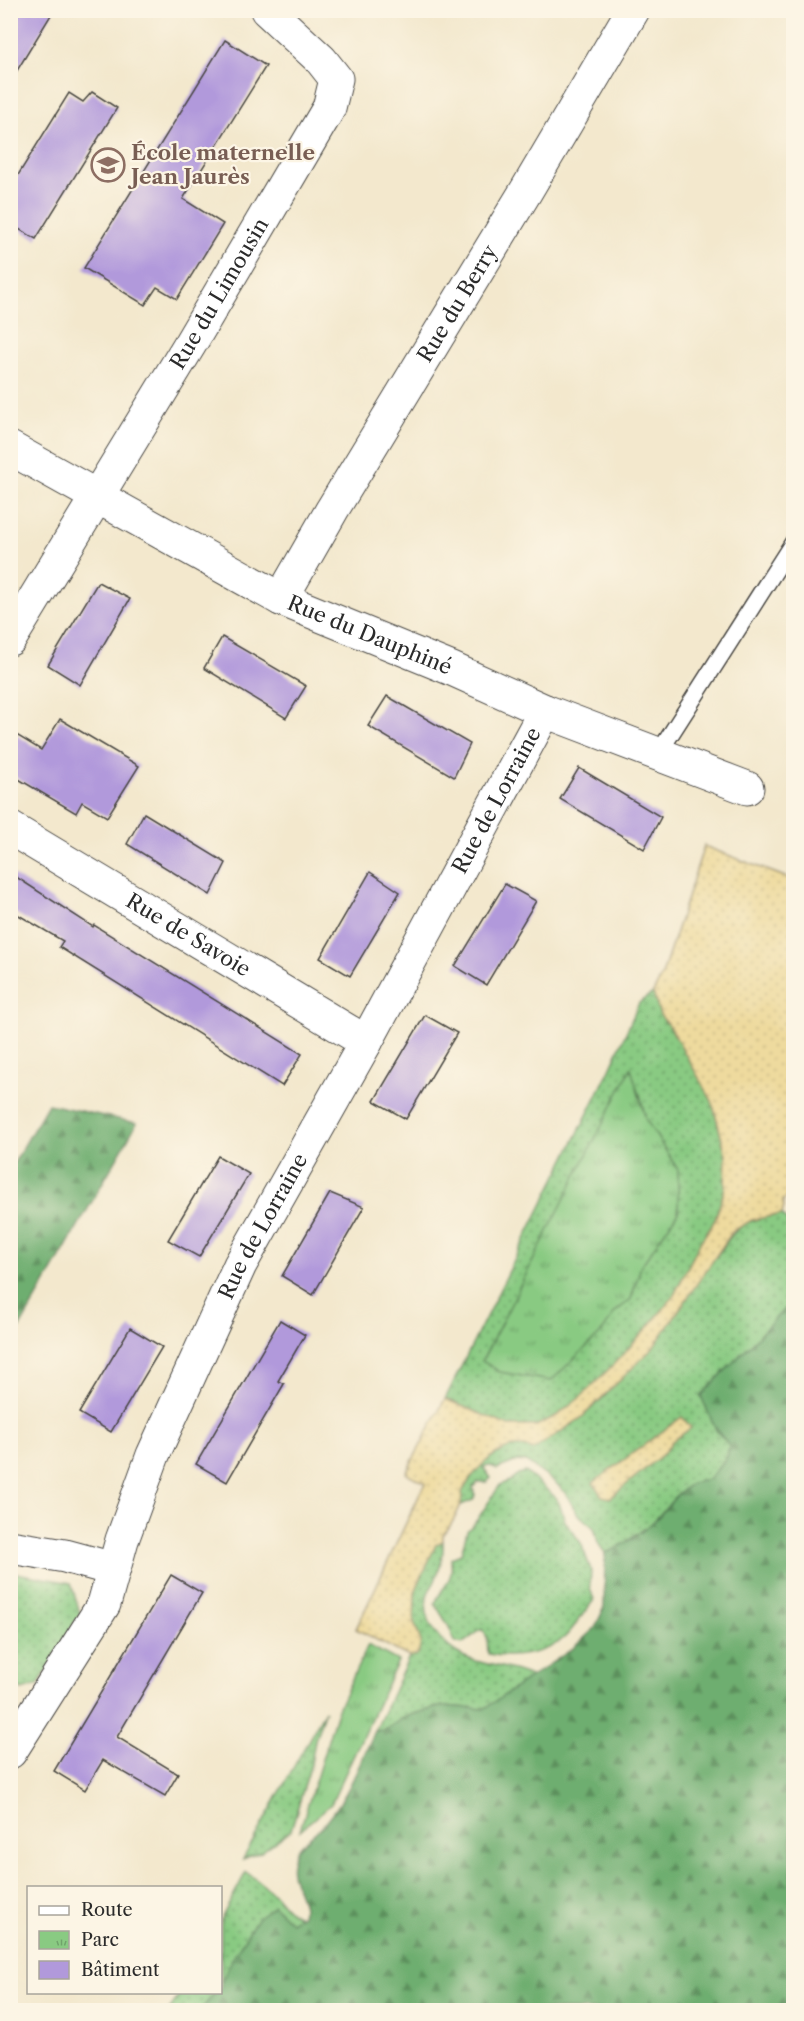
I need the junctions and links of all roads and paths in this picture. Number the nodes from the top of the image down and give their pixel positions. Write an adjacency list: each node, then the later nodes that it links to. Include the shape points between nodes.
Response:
1 (267, 10): 4 (street, Rue du Limousin, via 336,79 329,108)
2 (633, 10): 6 (street, Rue du Berry)
3 (10, 448): 4 (street, Rue du Dauphiné)
4 (98, 496): 6 (street, Rue du Dauphiné); 7 (street)
5 (794, 541): 9 (lane)
6 (281, 599): 8 (street, Rue du Dauphiné)
7 (10, 639)
8 (545, 711): 9 (street, Rue du Dauphiné); 12 (street, Rue de Lorraine)
9 (658, 754): 10 (street, Rue du Dauphiné)
10 (747, 788)
11 (10, 828): 12 (street, Rue de Savoie)
12 (366, 1042): 14 (street, Rue de Lorraine, via 240,1265 153,1455)
13 (10, 1547): 14 (street)
14 (112, 1569): 15 (street, Rue de Lorraine, via 104,1604)
15 (19, 1720): 16 (street, Rue de Lorraine)
16 (10, 1752)

